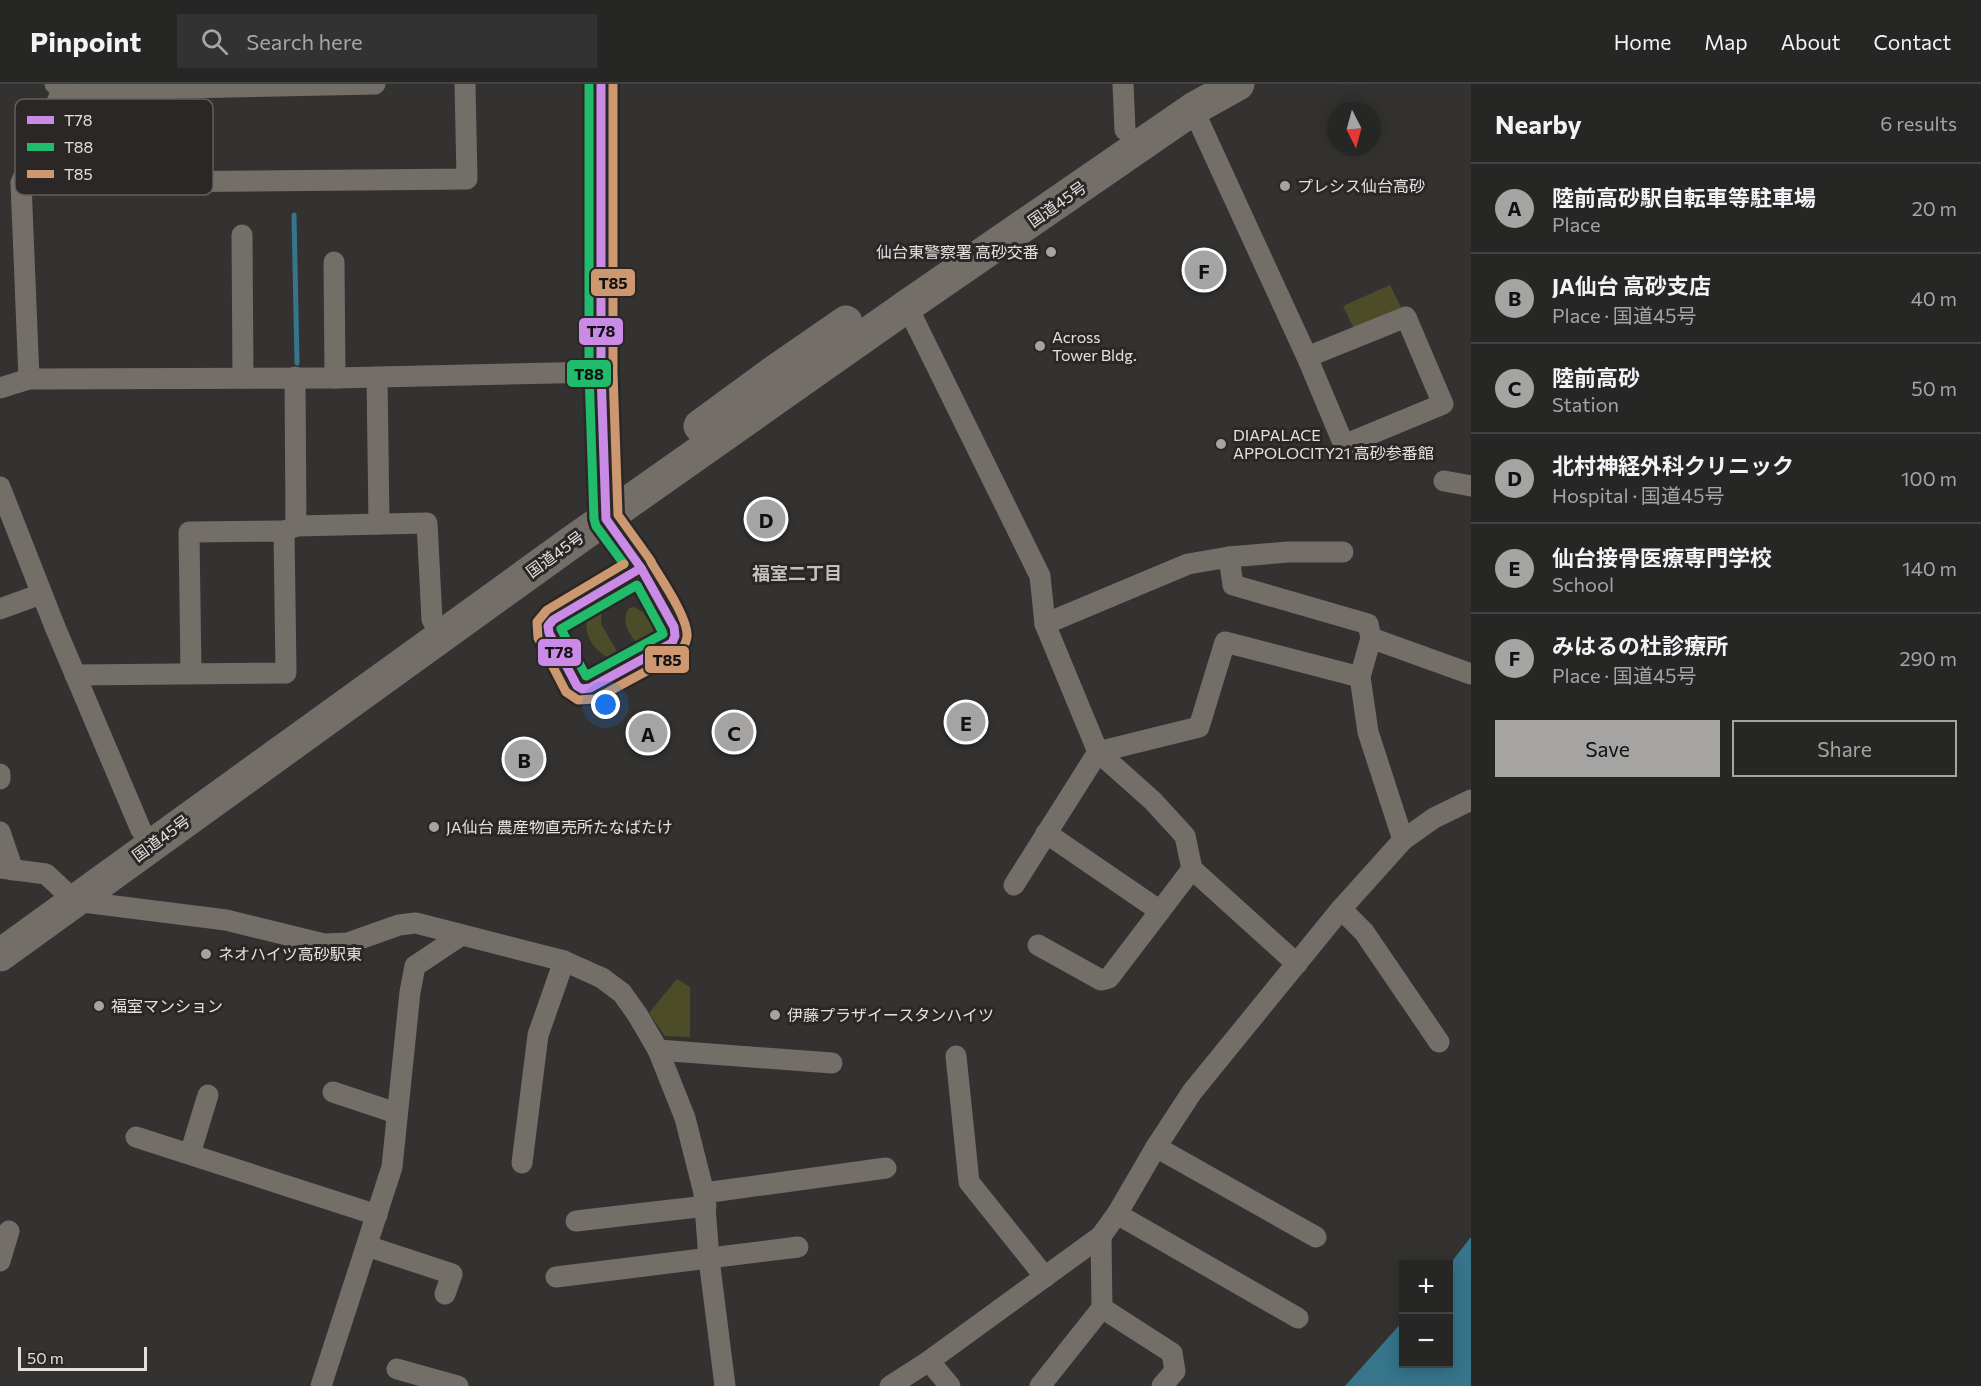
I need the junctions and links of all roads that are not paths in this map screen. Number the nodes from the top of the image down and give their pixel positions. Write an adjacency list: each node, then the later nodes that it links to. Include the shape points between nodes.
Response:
1 (375, 84): 7 (street)
2 (465, 84): 11 (street, via 467,179)
3 (601, 84): 17 (street)
4 (1123, 84): 10 (street)
5 (1238, 84): 8 (highway, 国道45号)
6 (61, 85): 7 (street, via 80,90); 9 (street)
7 (182, 86)
8 (1195, 97): 10 (highway, 国道45号); 15 (highway, 国道45号); 16 (street)
9 (55, 99)
10 (1125, 130): 27 (highway, 国道45号, via 778,369)
11 (213, 181)
12 (21, 195): 22 (street)
13 (242, 235): 20 (street)
14 (334, 262): 21 (street)
15 (907, 306): 27 (highway, 国道45号); 36 (street, via 1040,576)
16 (1307, 357): 16 (street, via 1344,445 1443,404 1406,317)
17 (601, 372): 19 (street); 27 (street)
18 (295, 377): 20 (street); 21 (street); 29 (street)
19 (377, 377): 21 (street); 28 (street)
20 (243, 378): 22 (street)
21 (335, 378)
22 (29, 379): 23 (street)
23 (0, 388)
24 (1444, 481): 25 (street)
25 (1471, 486)
26 (1, 494): 33 (street)
27 (605, 507): 32 (street); 35 (highway, 国道45号); 51 (highway, 国道45号)
28 (379, 524): 29 (street); 35 (street, via 427,523)
29 (290, 529): 38 (street, via 286,673); 38 (street, via 189,532)
30 (1343, 552): 31 (street)
31 (1228, 557): 36 (street, via 1188,564); 37 (street, via 1233,585 1368,624)
32 (641, 568): 32 (street, via 674,627 672,643 582,689 571,675 548,626)
33 (41, 594): 34 (street); 40 (street)
34 (0, 609)
35 (432, 620): 44 (highway, 国道45号)
36 (1045, 624): 42 (street)
37 (1371, 638): 39 (street); 41 (street)
38 (191, 674): 40 (street)
39 (1471, 674)
40 (75, 675): 44 (street)
41 (1360, 677): 42 (street, via 1224,642 1199,727); 47 (street, via 1368,732)
42 (1098, 752): 46 (street); 49 (street, via 1185,836)
43 (1471, 800): 47 (street, via 1434,818)
44 (141, 830): 51 (highway, 国道45号)
45 (0, 832): 48 (street)
46 (1046, 833): 50 (street); 53 (street)
47 (1403, 840): 52 (street)
48 (7, 869): 51 (street, via 46,874)
49 (1192, 869): 53 (street); 59 (street)
50 (1014, 885)
51 (68, 894): 54 (highway, 国道45号); 55 (street, via 226,920 324,944 348,943 416,923); 57 (highway, 国道45号)
52 (1341, 909): 59 (street); 60 (street, via 1364,932)
53 (1161, 910): 56 (street, via 1109,978 1101,980)
54 (0, 931)
55 (460, 936): 58 (street); 66 (street, via 415,966)
56 (1038, 945)
57 (0, 955)
58 (564, 961): 61 (street, via 602,978 622,993); 70 (street, via 538,1035)
59 (1296, 964): 68 (street, via 1192,1092)
60 (1439, 1042)
61 (658, 1050): 63 (street); 72 (street, via 685,1118)
62 (956, 1056): 84 (street, via 969,1182)
63 (832, 1063)
64 (333, 1092): 66 (street)
65 (208, 1095): 69 (street)
66 (396, 1113): 74 (street, via 392,1167)
67 (136, 1137): 69 (street)
68 (1156, 1147): 73 (street); 78 (street)
69 (190, 1154): 74 (street)
70 (522, 1163)
71 (886, 1168): 72 (street)
72 (705, 1200): 75 (street); 81 (street)
73 (1117, 1214): 77 (street); 87 (street)
74 (376, 1215): 79 (street)
75 (576, 1221)
76 (9, 1231): 82 (street)
77 (1101, 1236): 84 (street); 86 (street)
78 (1316, 1237)
79 (367, 1246): 85 (street, via 452,1274); 90 (street)
80 (798, 1247): 81 (street)
81 (710, 1258): 83 (street); 92 (street)
82 (0, 1261)
83 (556, 1277)
84 (1045, 1277): 88 (street)
85 (445, 1294)
86 (1102, 1308): 95 (street); 96 (street, via 1172,1353 1175,1371)
87 (1298, 1318)
88 (929, 1360): 93 (street); 94 (street)
89 (397, 1369): 91 (street)
90 (321, 1386)
91 (458, 1386)
92 (725, 1386)
93 (890, 1386)
94 (950, 1386)
95 (1040, 1386)
96 (1162, 1386)

